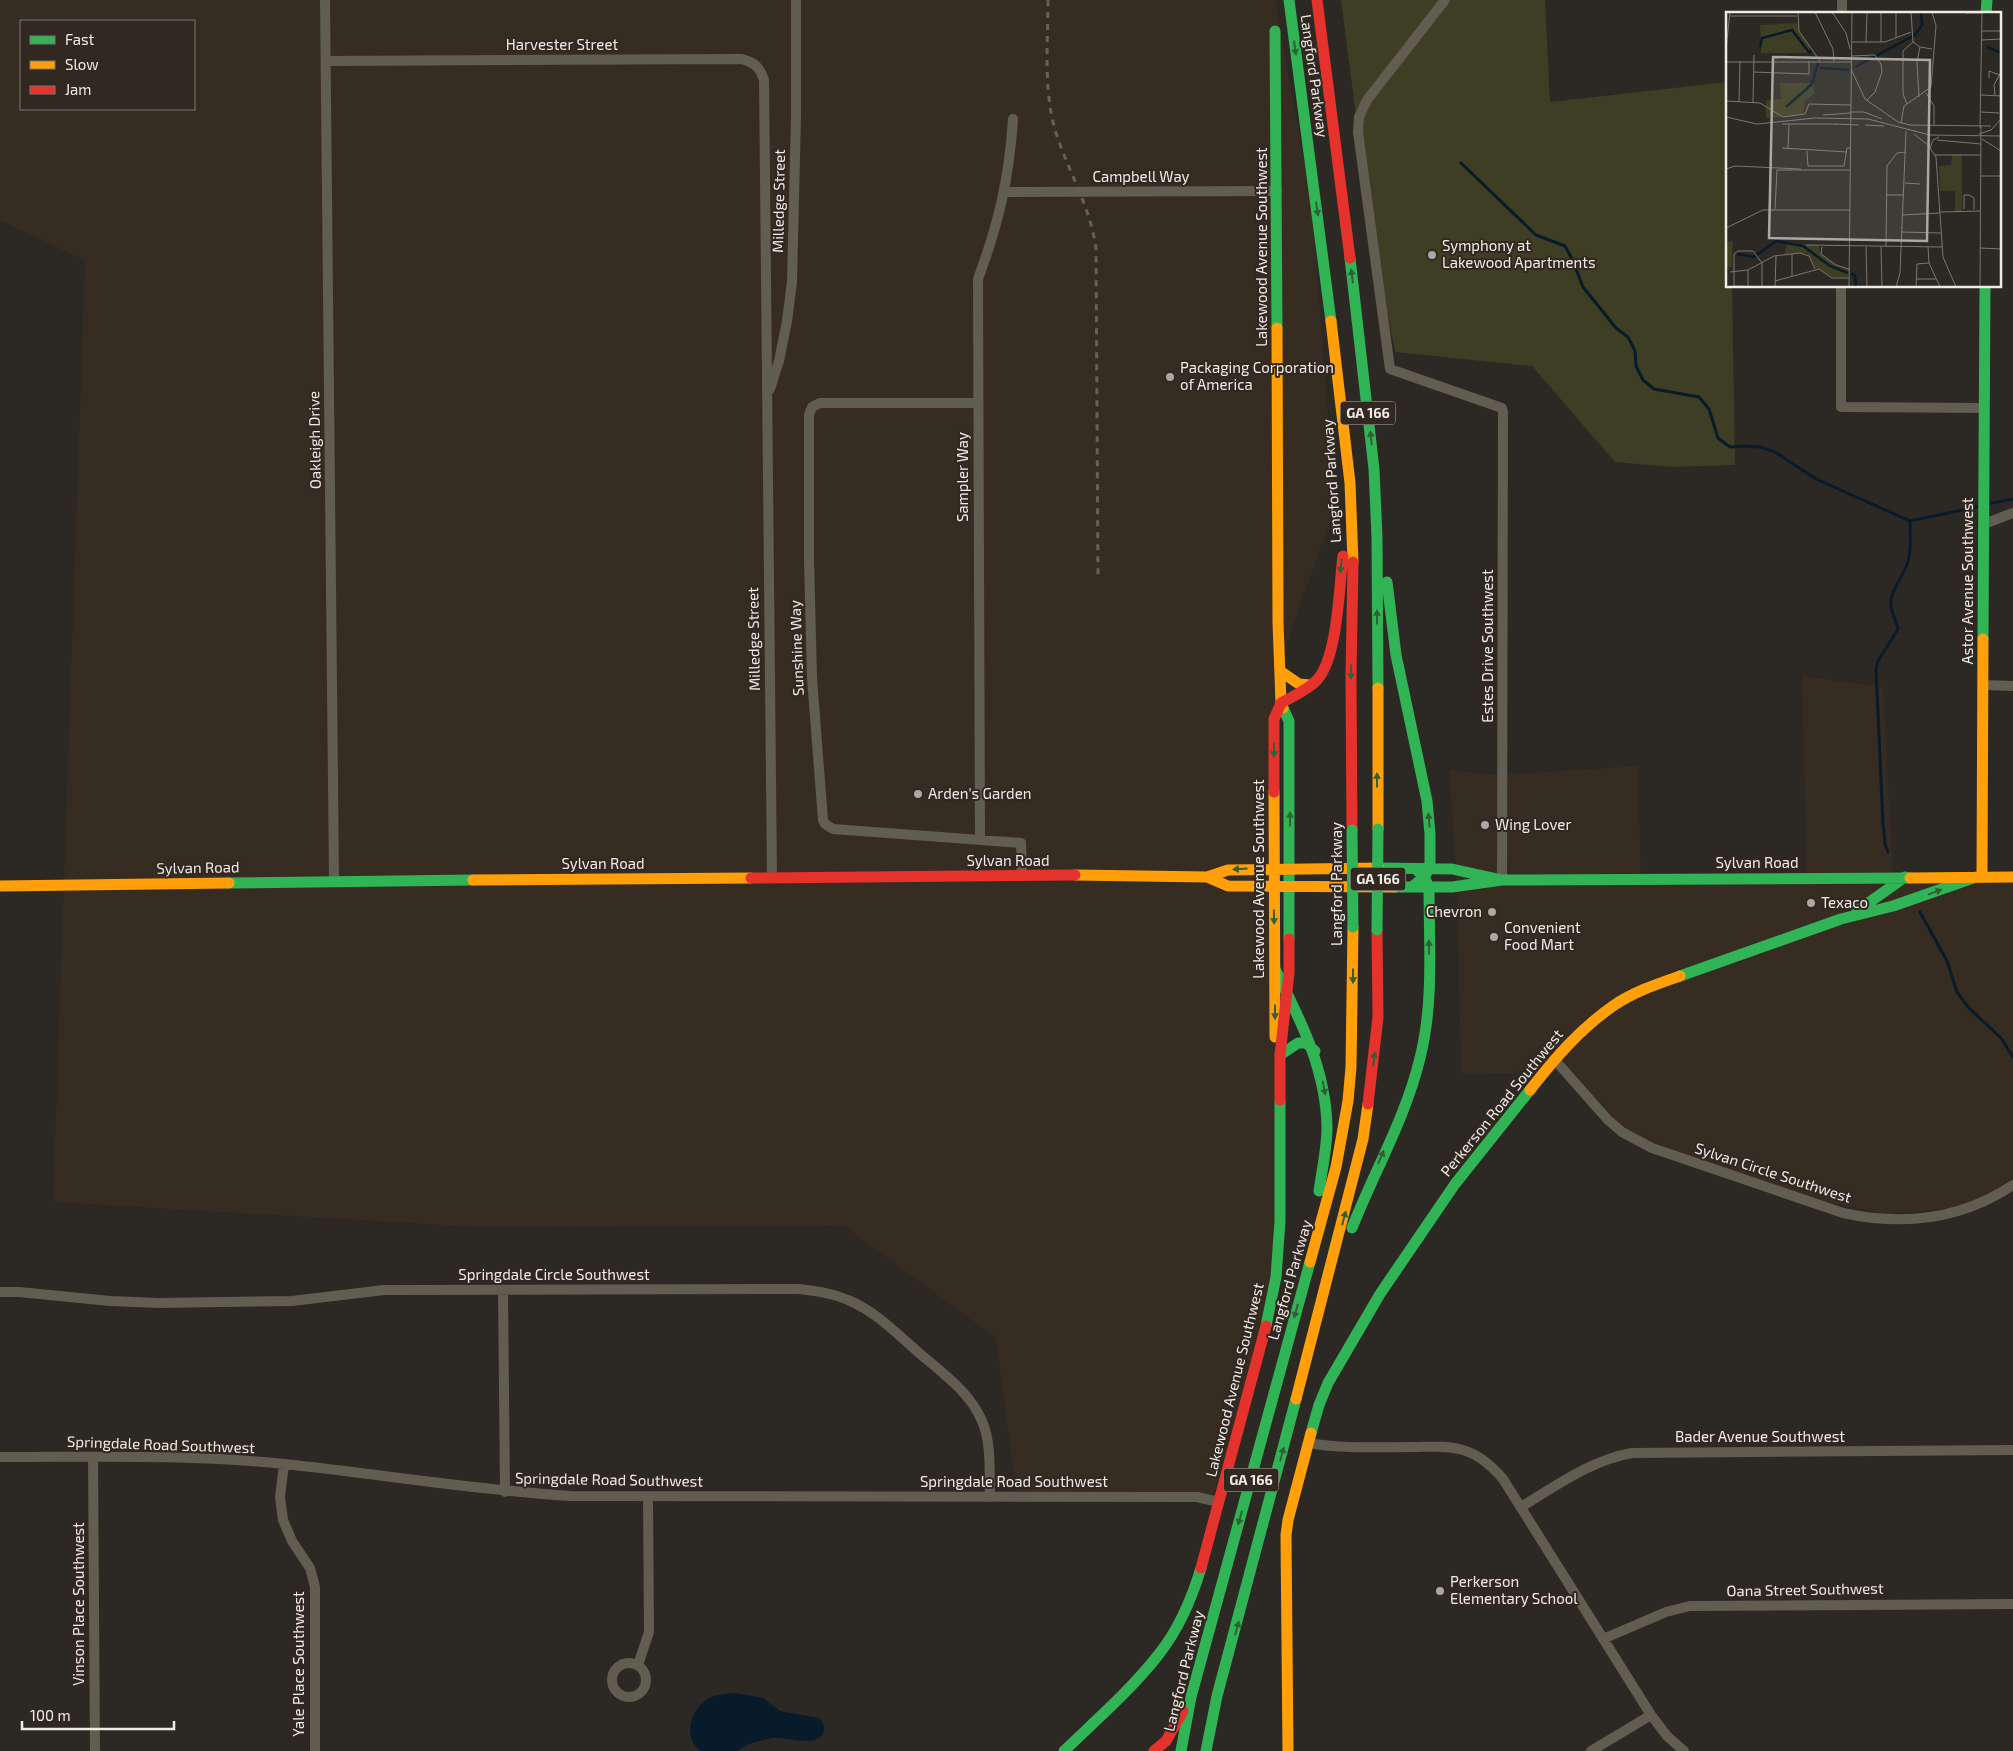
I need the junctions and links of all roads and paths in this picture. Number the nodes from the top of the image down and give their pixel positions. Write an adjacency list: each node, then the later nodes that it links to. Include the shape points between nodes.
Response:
1 (325, 0): 7 (street, Oakleigh Drive)
2 (796, 0): 14 (street, Milledge Street, via 792,282 786,329)
3 (1289, 0): 18 (main road, Langford Parkway / GA 166, one-way to 18)
4 (1317, 0): 17 (main road, Langford Parkway / GA 166, one-way to 4)
5 (1445, 0): 38 (street, Estes Drive Southwest, via 1366,100 1359,117 1358,132 1390,369 1502,408 1503,412)
6 (1275, 30): 10 (main road, Lakewood Avenue Southwest)
7 (326, 61): 8 (street, Harvester Street, via 741,59 760,68); 37 (street, Oakleigh Drive)
8 (765, 103): 14 (street, Milledge Street)
9 (1013, 119): 11 (street, Sampler Way)
10 (1277, 191): 11 (street, Campbell Way); 21 (main road, Lakewood Avenue Southwest)
11 (1005, 192): 15 (street, Sampler Way, via 994,236 978,279)
12 (1842, 288): 16 (street, via 1841,407)
13 (1985, 288): 16 (main road, Astor Avenue Southwest)
14 (767, 400): 32 (street, Milledge Street)
15 (978, 403): 26 (street, Sampler Way); 26 (street, Sunshine Way, via 820,403 812,406 809,415 809,559 812,678 825,824 833,830)
16 (1984, 408): 20 (main road, Astor Avenue Southwest)
17 (1374, 469): 29 (main road, one-way to 17, via 1430,834 1427,801 1396,655); 54 (main road, Langford Parkway / GA 166, one-way to 17, bridge, via 1363,1139 1378,1017)
18 (1350, 483): 22 (main road, one-way to 22, via 1332,646 1324,671); 51 (main road, Langford Parkway / GA 166, one-way to 51, bridge, via 1353,559 1352,1031 1348,1101 1336,1167)
19 (2013, 513): 20 (street)
20 (1984, 524): 23 (main road, Astor Avenue Southwest)
21 (1280, 671): 22 (main road, via 1299,684); 25 (main road, Lakewood Avenue Southwest)
22 (1310, 685): 25 (main road)
23 (1983, 685): 24 (street); 34 (main road, Astor Avenue Southwest)
24 (2013, 686)
25 (1281, 703): 27 (main road, Lakewood Avenue Southwest, one-way to 27, via 1274,719); 28 (main road, Lakewood Avenue Southwest, one-way to 25, via 1289,721)
26 (980, 840): 30 (street, Sunshine Way, via 1021,843)
27 (1273, 868): 28 (main road, Sylvan Road); 31 (main road, Sylvan Road, one-way to 31, via 1228,870); 40 (main road, Lakewood Avenue Southwest)
28 (1290, 868): 29 (main road, Sylvan Road); 41 (main road, Lakewood Avenue Southwest)
29 (1425, 875): 38 (main road, Sylvan Road, via 1452,869); 38 (main road, Sylvan Road, via 1452,887); 41 (main road, Sylvan Road, via 1412,887); 54 (main road, one-way to 29, via 1419,1059 1429,996)
30 (1022, 876): 31 (main road, Sylvan Road); 32 (main road, Sylvan Road)
31 (1207, 876): 40 (main road, Sylvan Road, via 1228,886)
32 (772, 877): 37 (main road, Sylvan Road)
33 (1905, 877): 34 (main road, Sylvan Road); 36 (main road, Sylvan Road); 42 (main road, Perkerson Road Southwest); 43 (main road, via 1908,884 1906,892)
34 (1979, 877): 35 (main road, Sylvan Road); 43 (main road, Perkerson Road Southwest, one-way to 34)
35 (2013, 877)
36 (1856, 878): 38 (main road, Sylvan Road); 42 (main road, via 1866,888)
37 (334, 880): 39 (main road, Sylvan Road)
38 (1502, 880)
39 (0, 886)
40 (1274, 887): 41 (main road, Sylvan Road); 45 (main road, Lakewood Avenue Southwest, one-way to 45)
41 (1289, 887): 46 (main road, Lakewood Avenue Southwest)
42 (1868, 905): 44 (main road, Perkerson Road Southwest)
43 (1893, 906): 44 (main road, Perkerson Road Southwest)
44 (1841, 919): 49 (main road, Perkerson Road Southwest, via 1641,991 1593,1021)
45 (1274, 969): 46 (main road); 48 (main road, Lakewood Avenue Southwest, one-way to 48, via 1274,1036)
46 (1287, 994): 47 (main road); 48 (main road, Lakewood Avenue Southwest)
47 (1315, 1051): 48 (main road, via 1306,1043 1298,1043); 51 (main road, one-way to 51, via 1325,1088 1328,1127)
48 (1280, 1055): 63 (main road, Lakewood Avenue Southwest, via 1280,1221 1276,1277 1266,1327)
49 (1554, 1059): 50 (street, Sylvan Circle Southwest, via 1604,1116 1622,1132 1652,1148 1843,1213 1869,1219 1928,1219 1966,1208); 55 (main road, Perkerson Road Southwest, via 1455,1184 1380,1294 1328,1383)
50 (2013, 1185)
51 (1309, 1264): 69 (main road, Langford Parkway / GA 166, one-way to 69)
52 (504, 1290): 53 (street, Springdale Circle Southwest, via 384,1290 292,1301 159,1303); 60 (street); 62 (street, Springdale Circle Southwest, via 799,1289 824,1292 848,1300 881,1320 972,1403 988,1440)
53 (0, 1292)
54 (1314, 1333): 68 (main road, Langford Parkway / GA 166, one-way to 54)
55 (1309, 1443): 64 (street, via 1463,1450 1494,1468); 78 (main road, via 1286,1535)
56 (2013, 1450): 64 (street, Bader Avenue Southwest, via 1632,1453 1596,1463)
57 (0, 1457): 58 (street, Springdale Road Southwest)
58 (93, 1457): 59 (street, Springdale Road Southwest, via 199,1457); 72 (street, Vinson Place Southwest)
59 (284, 1464): 60 (street, Springdale Road Southwest); 73 (street, Yale Place Southwest, via 280,1497 283,1520 310,1568 315,1587)
60 (506, 1492): 61 (street, Springdale Road Southwest)
61 (648, 1497): 62 (street, Springdale Road Southwest); 67 (street, via 649,1632)
62 (990, 1497): 63 (street, Springdale Road Southwest, via 1197,1497)
63 (1219, 1502): 74 (main road, via 1200,1574 1186,1610 1159,1654)
64 (1521, 1507): 66 (street)
65 (2013, 1604): 66 (street, Oana Street Southwest, via 1690,1606 1666,1612)
66 (1603, 1639): 70 (street)
67 (638, 1665)
68 (1224, 1675): 71 (main road); 77 (main road, Langford Parkway / GA 166)
69 (1191, 1696): 75 (main road, via 1166,1741); 76 (main road, Langford Parkway / GA 166)
70 (1651, 1715): 79 (street); 80 (street)
71 (1220, 1738)
72 (95, 1751)
73 (315, 1751)
74 (1064, 1751)
75 (1154, 1751)
76 (1181, 1751)
77 (1206, 1751)
78 (1288, 1751)
79 (1591, 1751)
80 (1684, 1751)

